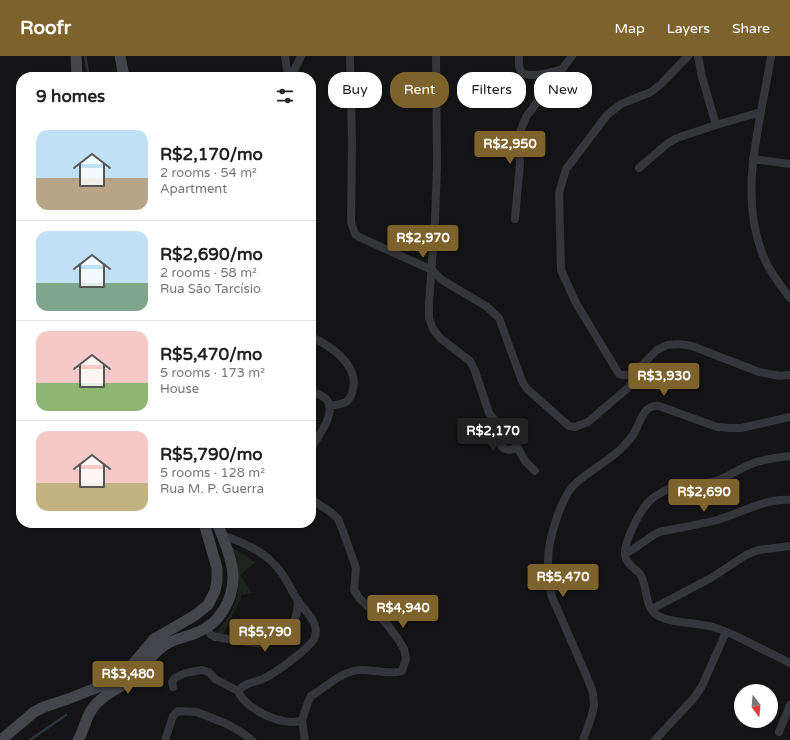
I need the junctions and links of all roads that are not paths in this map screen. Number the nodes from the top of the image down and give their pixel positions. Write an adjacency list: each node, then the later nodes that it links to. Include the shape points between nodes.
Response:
1 (76, 56): 13 (main road)
2 (120, 56): 14 (main road)
3 (285, 56): 15 (street)
4 (301, 56): 16 (street)
5 (350, 56): 23 (street, via 352,229 359,237)
6 (436, 56): 23 (street, via 437,164)
7 (519, 56): 12 (street, via 521,72 525,75)
8 (572, 56): 12 (street)
9 (688, 56): 26 (street, via 651,92 621,104 608,114 566,169 558,193 559,259 564,280 619,374 629,375)
10 (698, 56): 18 (street)
11 (771, 56): 17 (street)
12 (560, 70): 22 (street, via 522,125 518,145 520,163)
13 (77, 72)
14 (123, 72)
15 (288, 72)
16 (292, 72)
17 (761, 112): 18 (street); 19 (street)
18 (716, 125): 21 (street, via 673,141)
19 (753, 159): 20 (street); 24 (street, via 751,191 759,244 766,262)
20 (790, 164)
21 (640, 168)
22 (515, 219)
23 (432, 270): 26 (street, via 442,280 494,312 499,318 525,385 569,426 576,427 588,422 629,387); 31 (street, via 429,318 433,329 440,338 470,361 476,370 489,413)
24 (790, 298)
25 (316, 339): 29 (street, via 336,351 346,363 354,380 351,396 345,402)
26 (640, 367): 27 (street, via 657,350 667,345 678,344 692,346 759,372)
27 (790, 375)
28 (316, 394): 29 (street, via 327,400)
29 (330, 406): 32 (street, via 328,418)
30 (790, 417): 59 (street, via 742,428 717,427 654,405 645,412 622,447 604,464 576,482 568,492 558,514 551,541 548,560 549,585 593,693 594,706)
31 (502, 430): 33 (street, via 513,429 519,435); 33 (street, via 498,440 502,447 508,450)
32 (316, 439)
33 (517, 447): 35 (street)
34 (790, 456): 42 (street, via 749,464 728,477 714,481 684,483 653,498 644,507 632,530)
35 (535, 471)
36 (790, 500): 42 (street, via 771,501 715,521 659,532)
37 (316, 502): 52 (street, via 338,519 356,568 354,590 386,623 404,649 406,658 402,671 392,674 360,670 345,674 311,696)
38 (205, 528): 44 (main road, via 217,568 215,591)
39 (220, 528): 40 (main road)
40 (223, 535): 43 (street, via 271,560 283,574); 46 (main road, via 233,578 225,608)
41 (790, 546): 45 (street, via 758,550 746,555 711,578)
42 (625, 554): 45 (street, via 626,560 640,573)
43 (298, 600): 46 (street, via 296,617 292,624 286,633 270,643 259,644 215,637 210,634); 50 (street, via 315,626 316,636 304,650 273,673)
44 (208, 605): 46 (main road); 54 (main road, via 154,639 119,677 34,712)
45 (652, 609): 47 (street, via 667,620 714,627)
46 (207, 627): 55 (main road, via 167,643 155,652 133,678 98,700)
47 (726, 632): 48 (street); 60 (street, via 702,686)
48 (790, 663)
49 (173, 687): 50 (street, via 172,682 175,678 202,670)
50 (238, 690): 52 (street, via 242,698 269,718 297,722)
51 (790, 705): 53 (street)
52 (302, 720): 58 (street)
53 (779, 732)
54 (0, 740)
55 (78, 740)
56 (165, 740): 57 (street, via 173,716 178,711 197,712 228,724)
57 (252, 740)
58 (305, 740)
59 (583, 740)
60 (655, 740)

